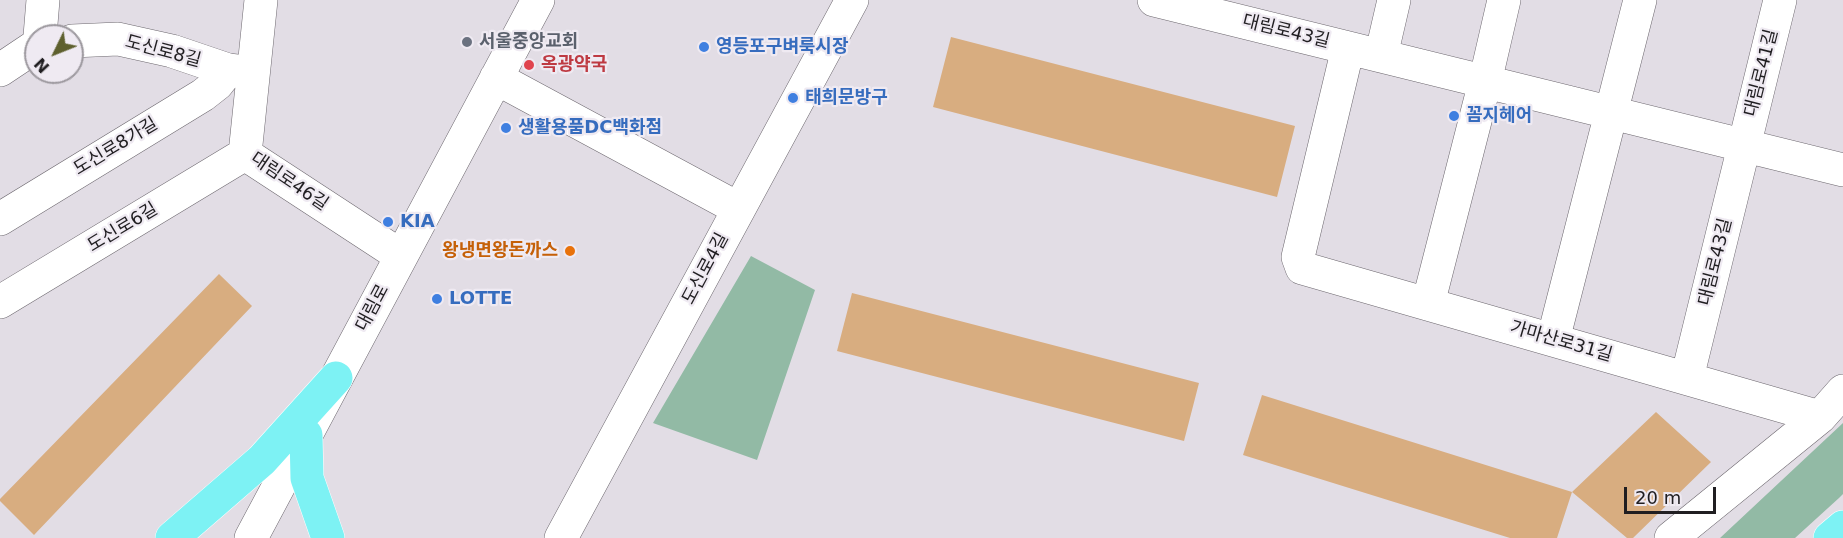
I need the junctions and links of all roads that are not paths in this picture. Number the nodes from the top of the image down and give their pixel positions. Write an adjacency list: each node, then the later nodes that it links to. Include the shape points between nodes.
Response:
1 (43, 0): 11 (street)
2 (261, 0): 17 (street, 대림로46길)
3 (538, 0): 18 (street, 대림로)
4 (852, 0): 24 (street, 도신로4길)
5 (1154, 0): 10 (street, 대림로43길)
6 (1394, 0): 15 (street)
7 (1504, 0): 19 (street)
8 (1640, 0): 20 (street)
9 (1780, 0): 21 (street, 대림로41길)
10 (1253, 12): 13 (street, 대림로43길)
11 (41, 24)
12 (84, 41): 17 (street, 도신로8길, via 118,39)
13 (1348, 48): 15 (street, 대림로43길); 27 (street, 대림로43길, via 1298,257)
14 (24, 54): 16 (street)
15 (1381, 56): 19 (street, 대림로43길)
16 (0, 70)
17 (241, 72): 22 (street, 대림로46길); 25 (street, 도신로8가길)
18 (496, 78): 24 (street); 26 (street, 대림로)
19 (1485, 82): 20 (street, 대림로43길); 29 (street)
20 (1611, 113): 21 (street, 대림로43길); 30 (street)
21 (1744, 146): 23 (street, 대림로43길); 32 (street, 대림로43길)
22 (245, 154): 26 (street, 대림로46길); 28 (street, 도신로6길)
23 (1843, 170)
24 (739, 209): 40 (street, 도신로4길)
25 (0, 219)
26 (401, 256): 31 (street, 대림로)
27 (1302, 268): 29 (street, 가마산로31길)
28 (0, 302)
29 (1428, 304): 30 (street, 가마산로31길)
30 (1553, 340): 32 (street, 가마산로31길)
31 (336, 378): 35 (street, 대림로); 37 (main road, via 262,460)
32 (1687, 378): 34 (street, 가마산로31길)
33 (1843, 391): 34 (street)
34 (1820, 417): 41 (street)
35 (306, 435): 38 (street, 대림로); 39 (main road, via 307,478)
36 (1843, 527): 42 (main road)
37 (172, 538)
38 (251, 538)
39 (327, 538)
40 (561, 538)
41 (1671, 538)
42 (1830, 538)

